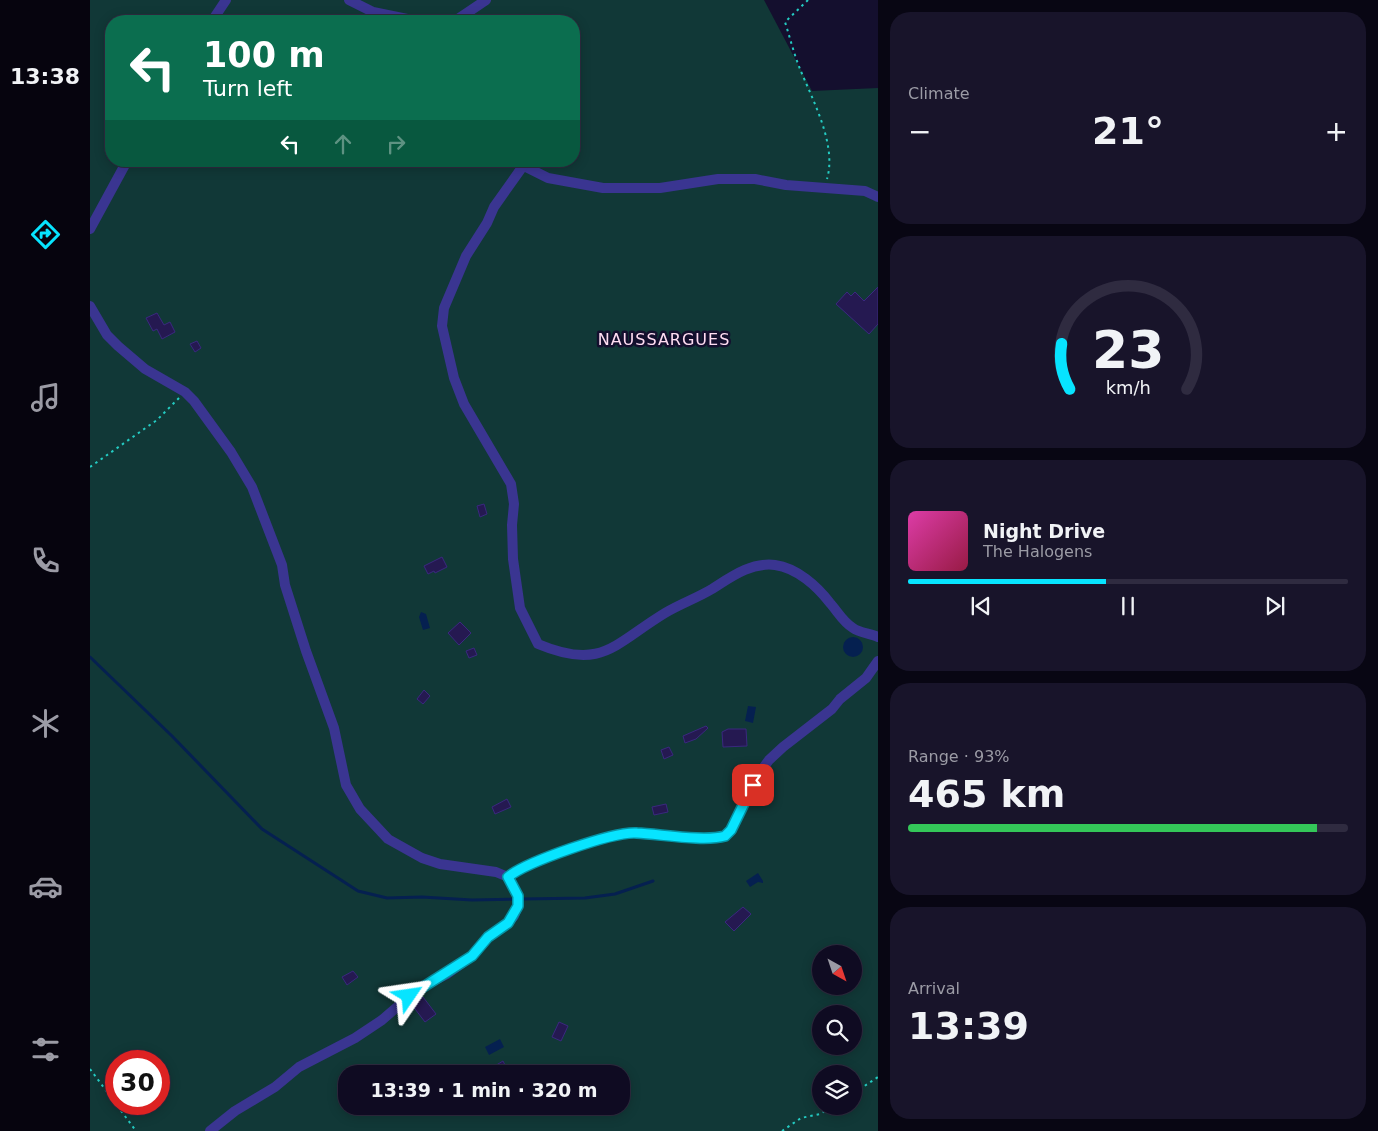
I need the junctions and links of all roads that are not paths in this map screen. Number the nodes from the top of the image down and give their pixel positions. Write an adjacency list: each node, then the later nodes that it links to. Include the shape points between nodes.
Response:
1 (226, 0): 4 (street)
2 (348, 0): 5 (street)
3 (486, 0): 6 (street)
4 (216, 15)
5 (388, 15)
6 (464, 15)
7 (124, 167): 11 (street)
8 (516, 167): 13 (street, via 466,256 444,308 442,326 462,399 511,484 513,559 520,608 538,644 577,656 609,650 665,613 733,575 766,565 786,568 803,578 821,592 854,629)
9 (524, 167): 10 (street, via 548,178 603,188 660,188 755,179 786,185 865,191)
10 (878, 197)
11 (90, 230)
12 (90, 306): 15 (street, via 107,335 118,346 145,368 185,392 231,452 252,487 282,564 285,585 334,728 346,785 360,809 388,839 422,858)
13 (878, 637)
14 (878, 661): 15 (street, via 866,678 832,709 769,760 725,836 627,833 552,855 521,867)
15 (508, 877): 16 (street, via 518,896 514,916 488,937 472,956 419,988 355,1038 299,1067)
16 (210, 1131)

